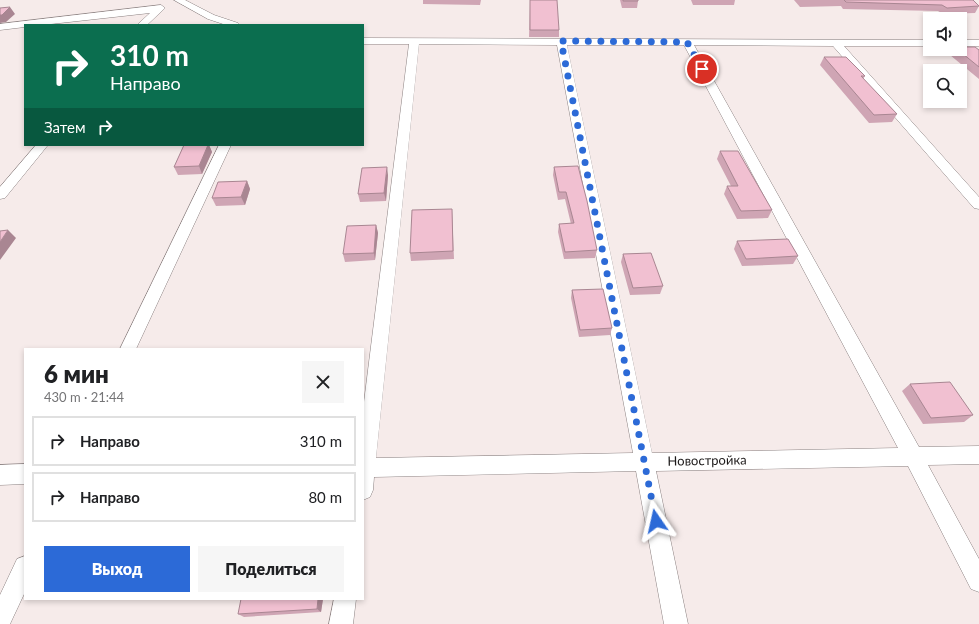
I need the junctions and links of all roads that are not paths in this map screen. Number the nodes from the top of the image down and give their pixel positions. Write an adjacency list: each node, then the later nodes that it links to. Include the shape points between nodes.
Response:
1 (178, 0): 4 (street, via 211,17)
2 (31, 24): 3 (street, via 163,6)
3 (143, 24)
4 (232, 24)
5 (24, 25): 6 (street)
6 (2, 28)
7 (364, 41): 9 (street)
8 (561, 41): 9 (street); 10 (street); 24 (street)
9 (414, 42): 25 (street)
10 (687, 42): 11 (street); 23 (street)
11 (836, 43): 12 (street); 20 (street)
12 (923, 43)
13 (967, 43): 14 (street)
14 (979, 43)
15 (967, 45): 16 (street)
16 (979, 53)
17 (41, 146): 19 (street)
18 (225, 146): 21 (street)
19 (0, 195)
20 (979, 205)
21 (128, 348)
22 (979, 455): 23 (street, Новостройка)
23 (913, 456): 24 (street, Новостройка); 30 (street)
24 (645, 462): 25 (street, Новостройка); 34 (street)
25 (365, 468): 28 (street)
26 (24, 474): 27 (street)
27 (0, 475)
28 (364, 479)
29 (24, 569): 32 (street)
30 (979, 581)
31 (345, 600): 33 (street)
32 (0, 620)
33 (341, 624)
34 (676, 624)

